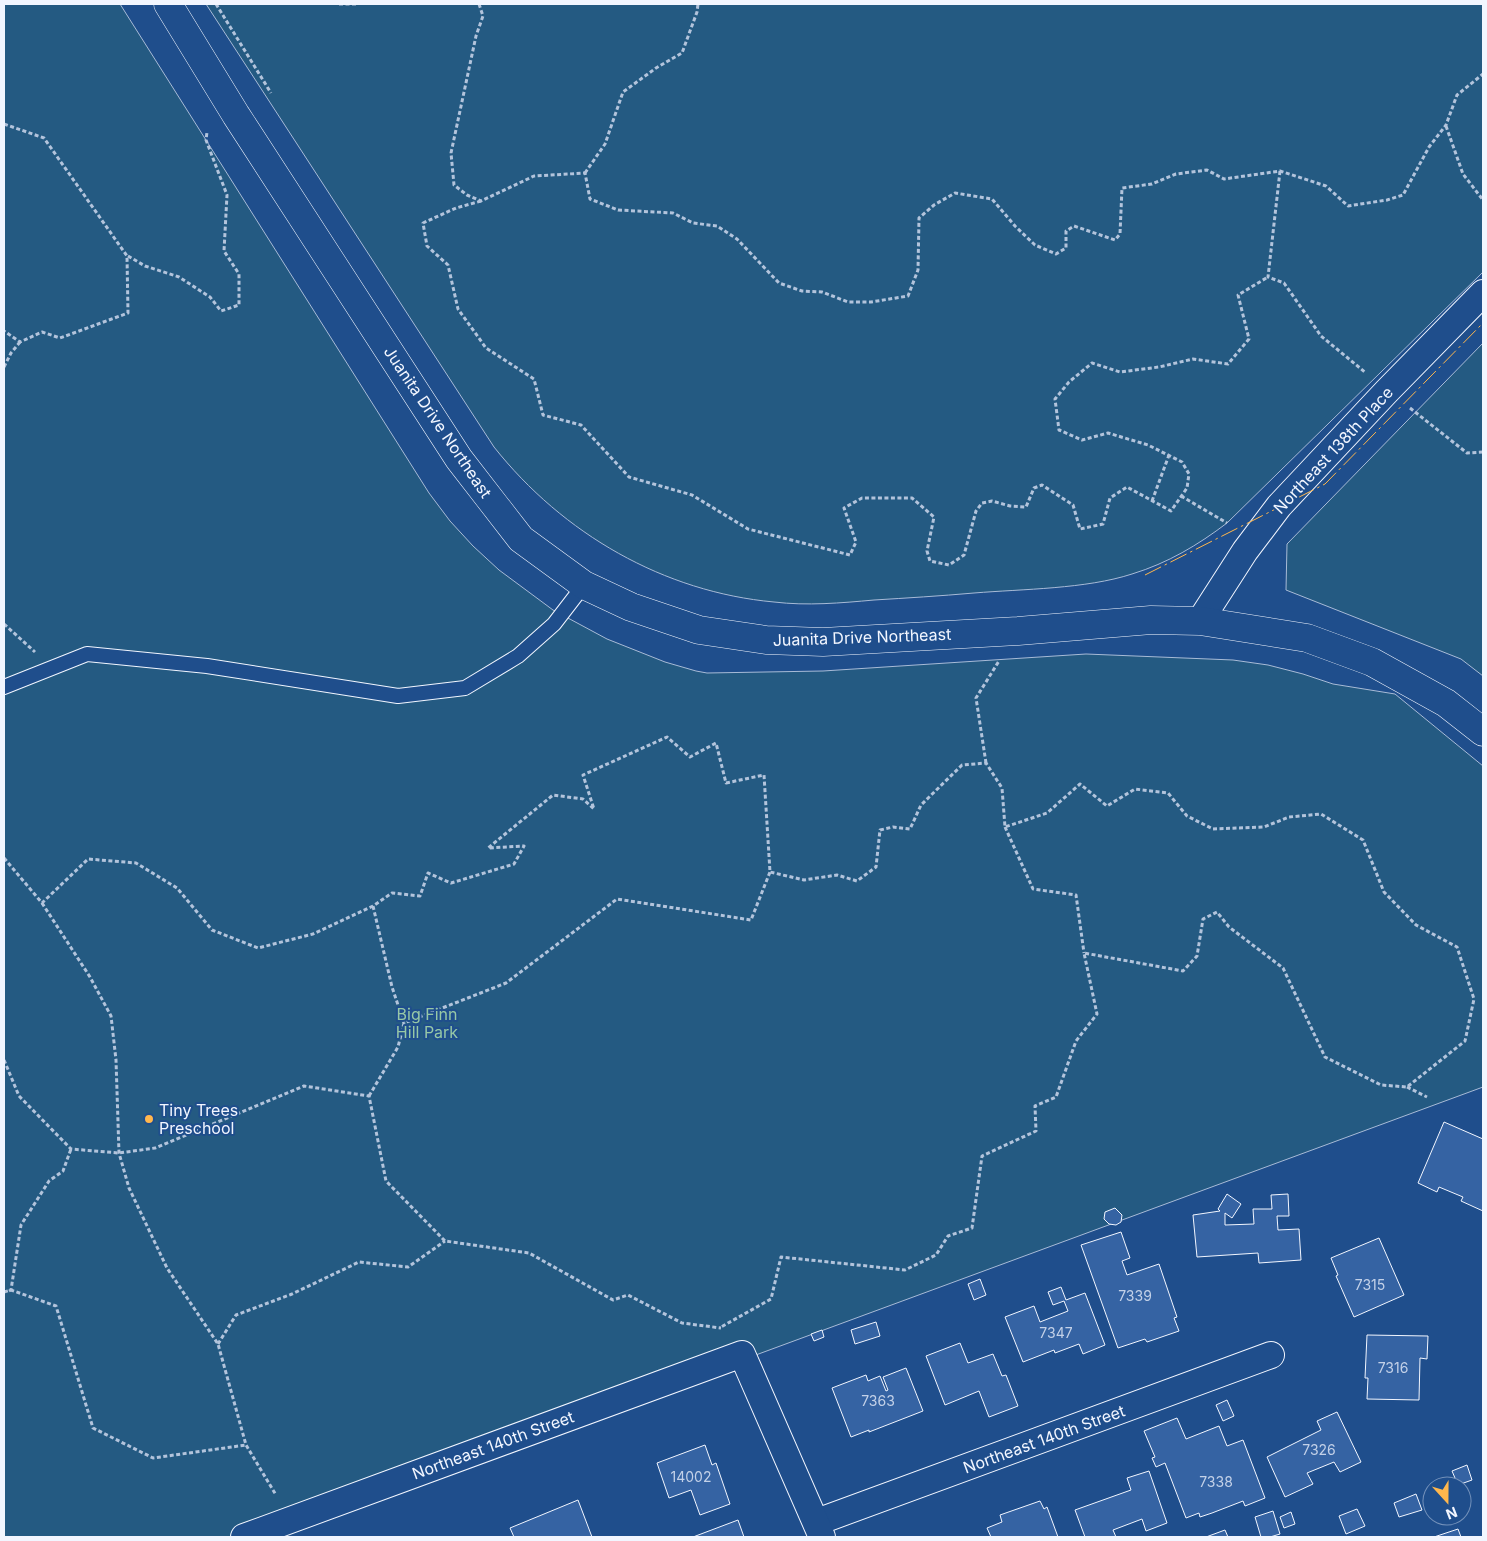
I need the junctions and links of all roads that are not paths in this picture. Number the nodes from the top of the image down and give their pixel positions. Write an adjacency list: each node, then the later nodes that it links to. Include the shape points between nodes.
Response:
1 (168, 4): 3 (main road, Juanita Drive Northeast, via 236,115 459,459 521,539)
2 (1483, 293): 4 (street, Northeast 138th Place, via 1279,506 1245,551)
3 (584, 585): 4 (main road, Juanita Drive Northeast, via 631,607 699,630 766,640 823,642 1151,620); 5 (lane, via 554,624 518,656 465,688 398,696 207,666 87,654)
4 (1200, 621): 6 (main road, Juanita Drive Northeast, via 1307,638 1372,662 1446,703)
5 (4, 687)
6 (1483, 732)
7 (1271, 1355): 8 (street, Northeast 140th Street)
8 (819, 1530): 9 (street, Northeast 140th Street, via 742,1354)
9 (244, 1537)

